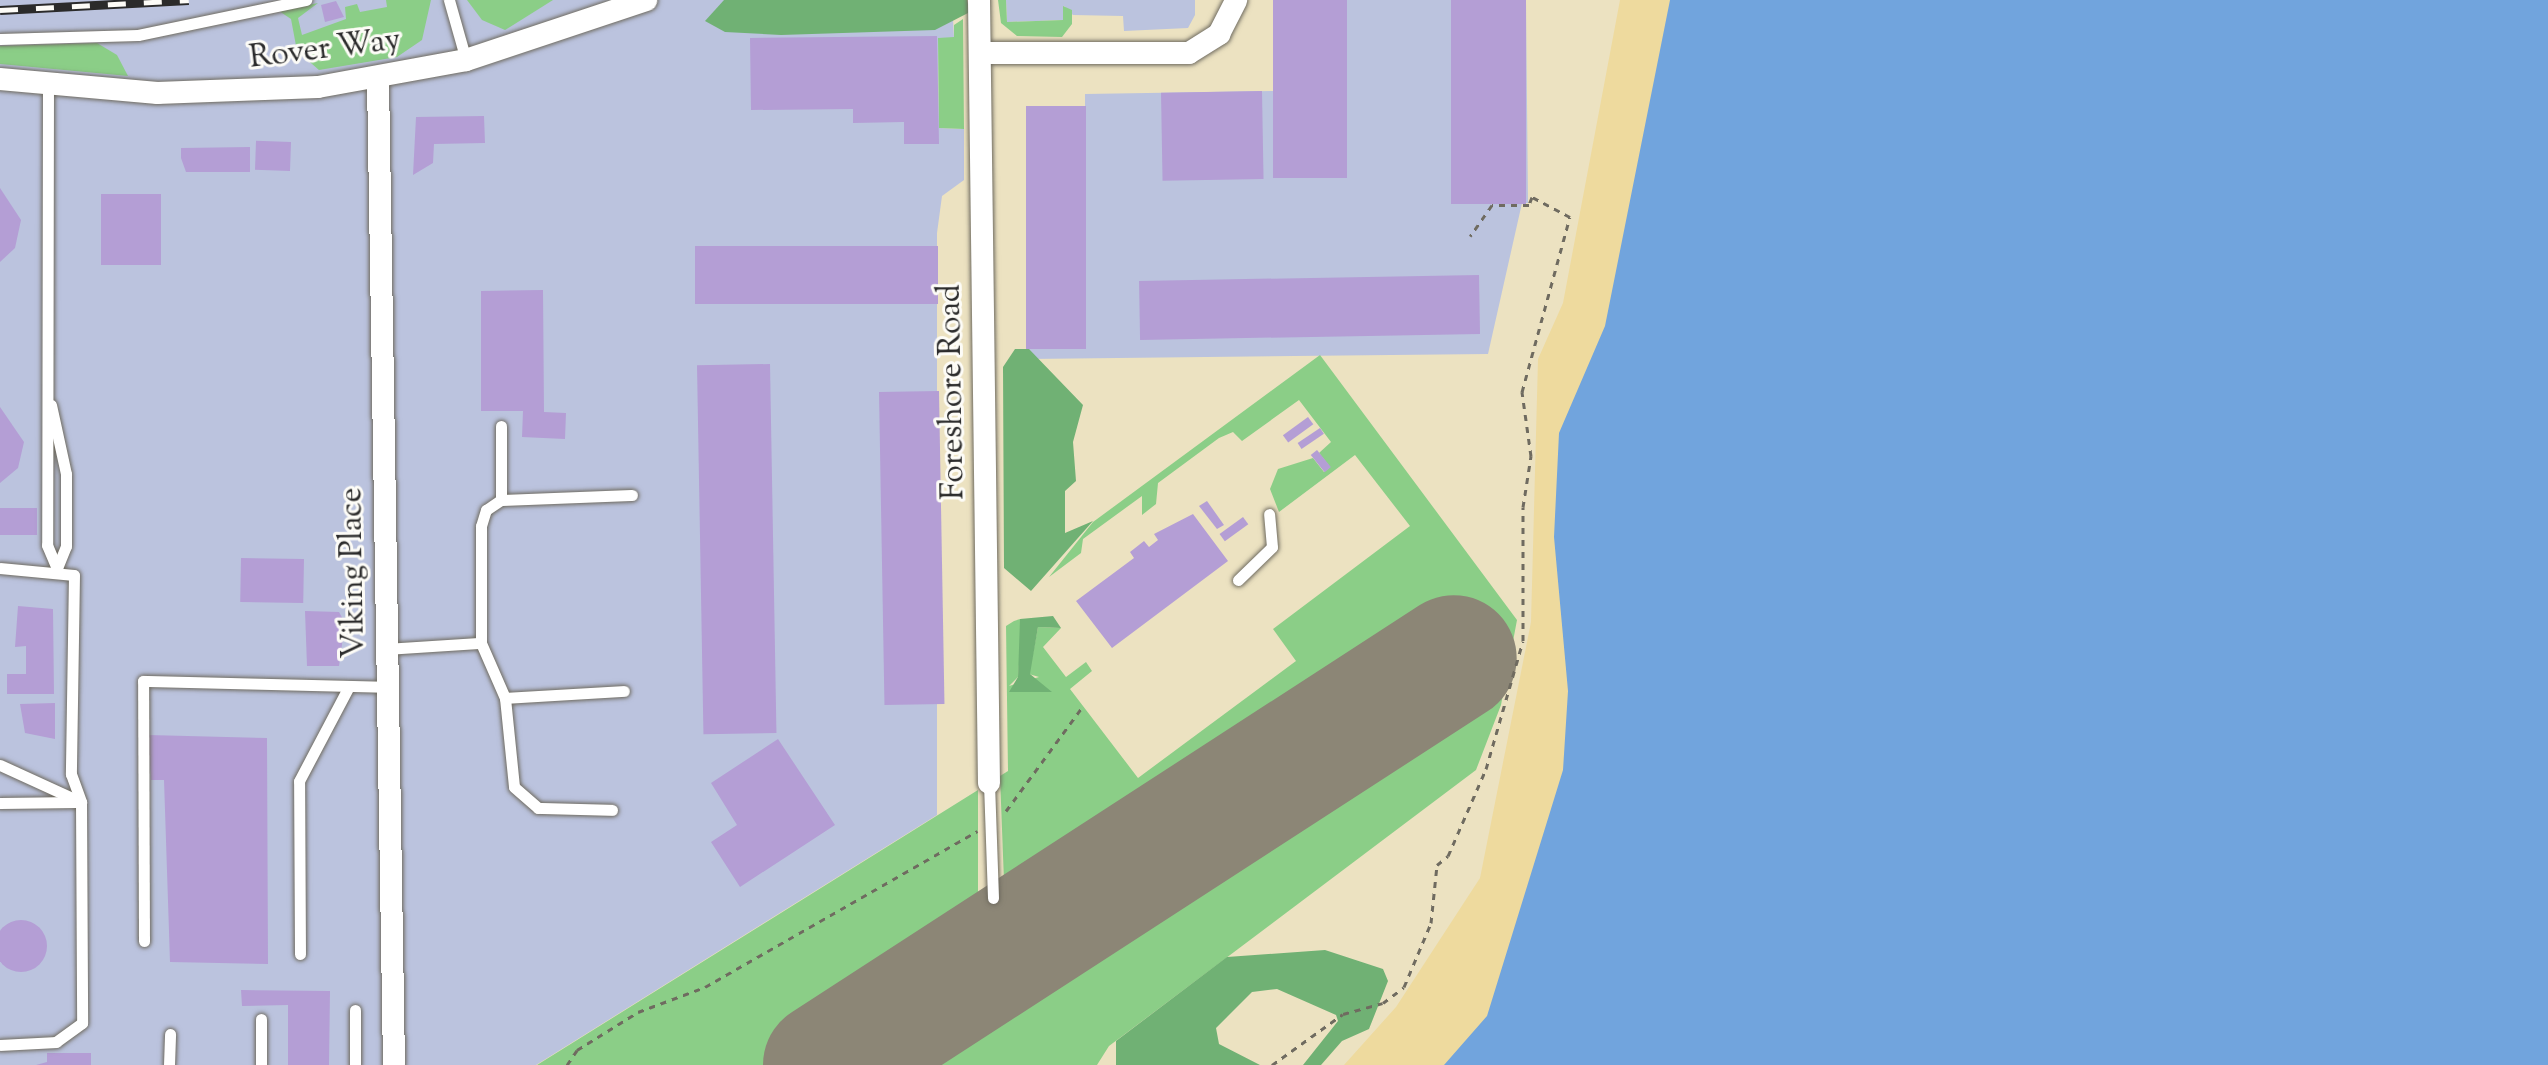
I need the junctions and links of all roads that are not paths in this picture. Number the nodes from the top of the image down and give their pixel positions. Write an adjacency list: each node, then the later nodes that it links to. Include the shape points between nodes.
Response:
1 (306, 0): 7 (lane, via 138,35)
2 (449, 0): 9 (lane)
3 (646, 0): 6 (street, Rover Way)
4 (979, 0): 8 (street, Foreshore Road)
5 (1236, 0): 8 (street, via 1219,34 1189,53)
6 (597, 9): 9 (street, Rover Way)
7 (0, 39)
8 (980, 53): 28 (street, Foreshore Road)
9 (466, 60): 11 (street, Rover Way)
10 (0, 79): 12 (street, Rover Way)
11 (378, 79): 12 (street, Rover Way, via 229,93); 22 (street, Viking Place)
12 (48, 85): 13 (lane)
13 (51, 405): 19 (lane, via 47,545); 19 (lane, via 66,474 66,546)
14 (501, 426): 16 (lane)
15 (632, 495): 16 (lane)
16 (501, 500): 21 (lane, via 486,510 481,526)
17 (1269, 514): 20 (lane, via 1272,547)
18 (0, 568): 19 (lane)
19 (57, 568): 29 (lane, via 74,575 71,774)
20 (1238, 580)
21 (481, 643): 22 (lane); 26 (lane)
22 (387, 649): 24 (street, Viking Place)
23 (349, 686): 24 (lane); 33 (lane, via 143,681); 34 (lane, via 299,781)
24 (388, 687): 42 (street, Viking Place)
25 (624, 691): 26 (lane)
26 (505, 698): 31 (lane, via 512,777 527,803)
27 (0, 765): 29 (lane)
28 (989, 783): 32 (lane)
29 (81, 802): 30 (lane); 38 (lane, via 82,1023 56,1042)
30 (0, 803)
31 (612, 810)
32 (993, 898)
33 (144, 941)
34 (300, 954)
35 (355, 1010): 41 (lane)
36 (261, 1019): 40 (lane)
37 (170, 1034): 39 (lane)
38 (0, 1045)
39 (169, 1065)
40 (261, 1065)
41 (355, 1065)
42 (394, 1065)

